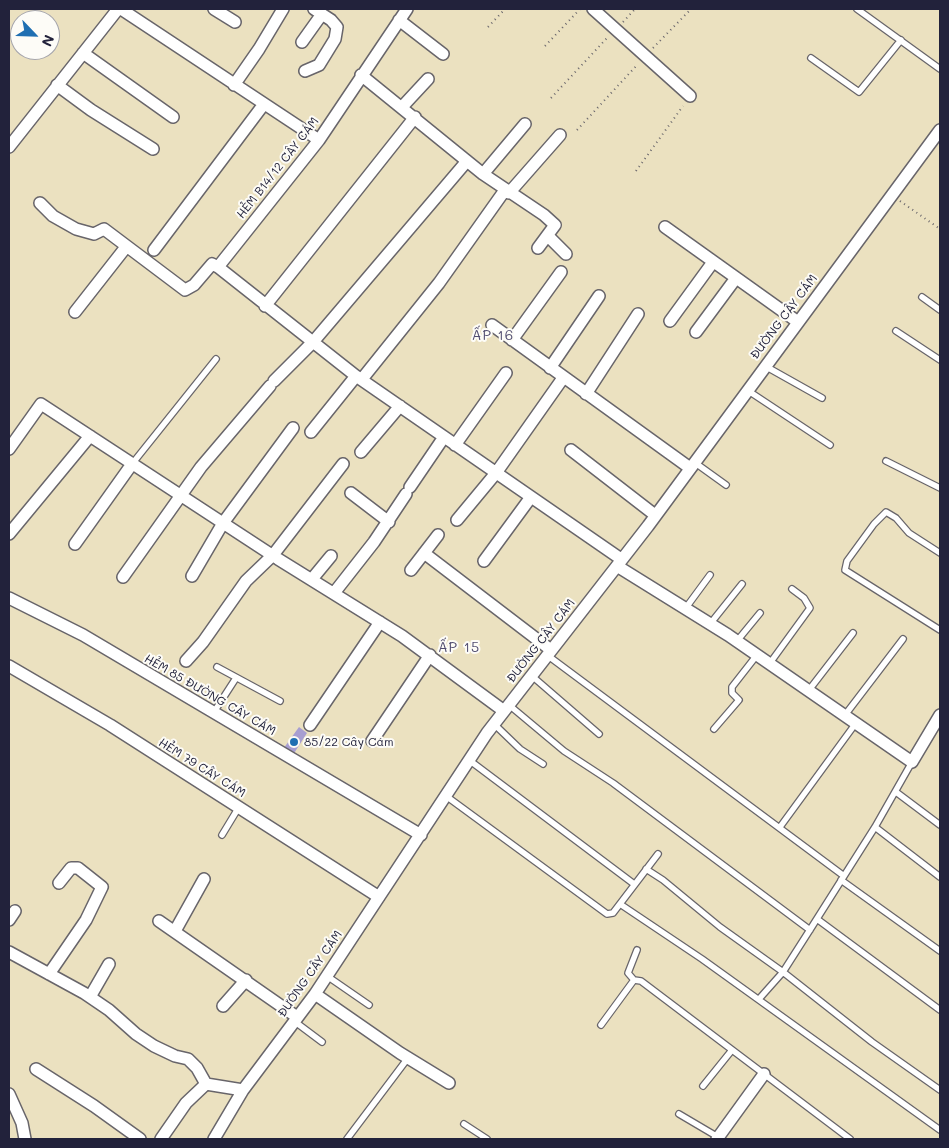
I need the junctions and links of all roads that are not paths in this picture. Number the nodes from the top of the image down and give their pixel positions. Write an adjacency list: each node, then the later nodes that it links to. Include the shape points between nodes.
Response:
1 (119, 9): 12 (street); 20 (street)
2 (214, 9): 9 (street)
3 (283, 9): 20 (street)
4 (407, 9): 8 (street, HẺM B14/12 CÂY CÁM)
5 (593, 9): 21 (street)
6 (857, 9): 10 (lane)
7 (318, 11): 11 (street); 16 (street, via 337,27 335,39 320,65)
8 (399, 20): 13 (street); 17 (street, HẺM B14/12 CÂY CÁM)
9 (235, 22)
10 (901, 40): 14 (lane, via 859,92); 15 (lane)
11 (302, 42)
12 (83, 53): 19 (street); 24 (street)
13 (443, 54)
14 (811, 58)
15 (940, 69)
16 (305, 71)
17 (361, 75): 23 (street); 29 (street, HẺM B14/12 CÂY CÁM)
18 (428, 79): 23 (street)
19 (57, 85): 30 (street); 31 (street)
20 (234, 85): 22 (street)
21 (690, 96)
22 (264, 104): 29 (street); 40 (street)
23 (402, 107): 25 (street)
24 (173, 117)
25 (415, 117): 32 (street); 48 (street)
26 (525, 124): 33 (street)
27 (560, 135): 34 (street)
28 (939, 136): 53 (street, ĐƯỜNG CÂY CÁM)
29 (319, 140): 43 (street, HẺM B14/12 CÂY CÁM)
30 (9, 147)
31 (153, 149)
32 (466, 161): 33 (street); 58 (street)
33 (483, 174): 34 (street)
34 (507, 191): 37 (street, via 555,225); 64 (street, via 440,283)
35 (40, 203): 38 (street, via 53,216 76,229 94,234 104,229)
36 (665, 227): 42 (street)
37 (548, 236): 39 (street); 41 (street)
38 (126, 246): 43 (street, via 185,290 194,285 212,264); 50 (street)
39 (538, 248)
40 (154, 250)
41 (566, 254)
42 (713, 262): 45 (street); 52 (street)
43 (218, 267): 48 (street)
44 (561, 272): 57 (street)
45 (736, 278): 53 (street); 56 (street)
46 (599, 296): 62 (street)
47 (922, 297): 49 (lane)
48 (265, 306): 58 (street)
49 (940, 310)
50 (75, 312)
51 (638, 314): 67 (street)
52 (670, 321)
53 (798, 322): 61 (street, ĐƯỜNG CÂY CÁM)
54 (492, 325): 57 (street)
55 (896, 331): 60 (lane)
56 (696, 332)
57 (512, 340): 62 (street)
58 (313, 342): 64 (street); 87 (street, via 272,384 201,467)
59 (216, 359): 80 (lane)
60 (940, 360)
61 (765, 366): 66 (street, ĐƯỜNG CÂY CÁM); 68 (lane)
62 (550, 368): 65 (street)
63 (506, 372): 74 (street)
64 (359, 378): 69 (street); 71 (street)
65 (563, 378): 67 (street); 83 (street)
66 (747, 390): 75 (lane); 82 (street, ĐƯỜNG CÂY CÁM)
67 (586, 394): 82 (street)
68 (822, 398)
69 (400, 406): 73 (street); 78 (street)
70 (293, 428): 92 (street)
71 (311, 432)
72 (90, 436): 76 (street, via 41,404); 80 (street); 93 (street)
73 (444, 437): 74 (street); 91 (street)
74 (455, 445): 83 (street)
75 (830, 446)
76 (9, 449)
77 (571, 450): 89 (street)
78 (361, 452)
79 (886, 461): 85 (lane)
80 (132, 464): 87 (street); 95 (street)
81 (343, 464): 98 (street)
82 (692, 465): 84 (lane); 89 (street, ĐƯỜNG CÂY CÁM)
83 (496, 474): 88 (street); 90 (street)
84 (726, 485)
85 (940, 488)
86 (351, 493): 91 (street)
87 (181, 496): 92 (street); 105 (street)
88 (531, 497): 100 (street); 101 (street)
89 (655, 515): 101 (street, ĐƯỜNG CÂY CÁM)
90 (457, 520)
91 (389, 522): 109 (street)
92 (223, 523): 98 (street); 104 (street)
93 (9, 534)
94 (438, 536): 97 (street)
95 (75, 544)
96 (940, 552): 115 (lane, via 909,533 886,512 847,561 845,570)
97 (424, 553): 102 (street); 119 (street)
98 (273, 555): 106 (street); 122 (street, via 246,581)
99 (331, 556): 106 (street)
100 (484, 561)
101 (619, 562): 111 (street); 119 (street, ĐƯỜNG CÂY CÁM)
102 (411, 570)
103 (710, 575): 111 (lane)
104 (192, 576)
105 (122, 577)
106 (312, 579): 109 (street)
107 (742, 584): 114 (lane)
108 (792, 588): 123 (lane, via 810,608)
109 (334, 593): 113 (street)
110 (9, 598): 131 (street, HẺM 85 ĐƯỜNG CÂY CÁM, via 83,635)
111 (684, 609): 114 (street)
112 (760, 613): 118 (lane)
113 (380, 622): 120 (street); 136 (street)
114 (710, 624): 118 (street)
115 (940, 630)
116 (852, 633): 128 (lane)
117 (903, 639): 132 (lane)
118 (736, 640): 121 (street)
119 (549, 652): 126 (street, ĐƯỜNG CÂY CÁM); 147 (lane)
120 (430, 654): 130 (street); 139 (street)
121 (758, 655): 123 (street); 137 (lane, via 732,687 732,693 740,700)
122 (186, 661)
123 (770, 663): 128 (street)
124 (9, 666): 145 (street, HẺM 79 CÂY CÁM)
125 (217, 667): 127 (lane)
126 (532, 676): 130 (street, ĐƯỜNG CÂY CÁM); 138 (lane)
127 (236, 678): 129 (lane); 131 (lane)
128 (809, 690): 132 (street)
129 (280, 701)
130 (507, 708): 135 (street, ĐƯỜNG CÂY CÁM); 162 (lane)
131 (214, 712): 150 (street, HẺM 85 ĐƯỜNG CÂY CÁM)
132 (845, 715): 134 (street)
133 (940, 715): 141 (street)
134 (856, 723): 141 (street); 147 (lane)
135 (494, 724): 140 (street, ĐƯỜNG CÂY CÁM); 142 (lane, via 520,749)
136 (310, 725)
137 (714, 729)
138 (599, 734)
139 (372, 741)
140 (469, 760): 144 (street, ĐƯỜNG CÂY CÁM); 157 (lane)
141 (912, 762): 143 (lane)
142 (544, 764)
143 (896, 792): 146 (lane); 148 (lane)
144 (445, 796): 150 (street, ĐƯỜNG CÂY CÁM); 159 (lane, via 596,907 610,914)
145 (239, 807): 149 (lane); 158 (street, HẺM 79 CÂY CÁM)
146 (940, 825)
147 (780, 827): 155 (lane)
148 (875, 827): 153 (lane); 155 (lane)
149 (222, 835)
150 (421, 835): 158 (street, ĐƯỜNG CÂY CÁM)
151 (658, 854): 152 (lane)
152 (646, 869): 157 (lane); 168 (lane)
153 (940, 877)
154 (204, 878): 163 (street)
155 (843, 878): 160 (lane); 165 (lane)
156 (59, 883): 169 (street, via 71,868 78,868 102,887 86,920)
157 (634, 884): 159 (lane)
158 (379, 897): 170 (street, ĐƯỜNG CÂY CÁM)
159 (620, 904): 175 (lane)
160 (817, 919): 162 (lane); 178 (lane)
161 (159, 921): 163 (street)
162 (810, 930): 168 (lane)
163 (175, 931): 171 (street)
164 (637, 950): 172 (lane, via 628,973)
165 (940, 951)
166 (9, 952): 169 (street)
167 (109, 964): 174 (street)
168 (783, 972): 175 (lane); 190 (lane)
169 (50, 974): 174 (street)
170 (327, 976): 173 (street, ĐƯỜNG CÂY CÁM); 176 (lane)
171 (246, 980): 177 (street); 179 (street)
172 (634, 980): 180 (lane); 182 (lane, via 641,981)
173 (314, 994): 179 (street, ĐƯỜNG CÂY CÁM); 183 (street)
174 (90, 997): 187 (street, via 154,1046 188,1059)
175 (759, 999): 194 (lane)
176 (369, 1005)
177 (223, 1006)
178 (940, 1010)
179 (296, 1019): 181 (lane); 189 (street, ĐƯỜNG CÂY CÁM)
180 (601, 1025)
181 (322, 1042)
182 (732, 1050): 185 (lane); 188 (lane)
183 (408, 1058): 186 (street); 199 (lane)
184 (36, 1069): 196 (street)
185 (764, 1074): 201 (street); 202 (lane)
186 (449, 1083)
187 (206, 1084): 189 (street); 197 (street, via 186,1103)
188 (704, 1086)
189 (243, 1090): 198 (street, ĐƯỜNG CÂY CÁM)
190 (940, 1090)
191 (9, 1094): 195 (street, via 22,1123)
192 (679, 1114): 201 (lane)
193 (464, 1124): 200 (lane)
194 (940, 1130)
195 (25, 1139)
196 (140, 1139)
197 (162, 1139)
198 (214, 1139)
199 (347, 1139)
200 (488, 1139)
201 (719, 1139)
202 (850, 1139)

